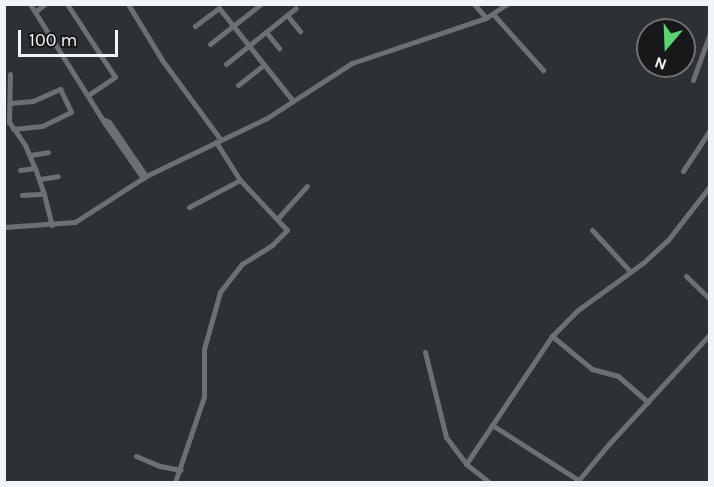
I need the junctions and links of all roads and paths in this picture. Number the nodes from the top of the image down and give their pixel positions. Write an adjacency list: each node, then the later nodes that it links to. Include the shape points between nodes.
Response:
1 (30, 4): 10 (street)
2 (45, 4): 10 (street)
3 (67, 4): 28 (street, via 115,76)
4 (128, 4): 33 (street)
5 (261, 4): 15 (street)
6 (474, 4): 13 (street)
7 (507, 4): 12 (street)
8 (221, 6): 14 (street); 15 (street)
9 (296, 8): 11 (street)
10 (35, 12): 28 (street)
11 (287, 15): 16 (street); 17 (street)
12 (494, 15): 13 (street); 24 (street)
13 (486, 18): 29 (street, via 352,63)
14 (195, 26)
15 (233, 26): 19 (street); 20 (street)
16 (266, 32): 20 (street); 21 (street)
17 (300, 32)
18 (710, 33): 26 (street)
19 (210, 44)
20 (249, 46): 22 (street); 23 (street)
21 (279, 48)
22 (226, 64)
23 (264, 65): 27 (street); 29 (street)
24 (543, 70)
25 (10, 74): 30 (street)
26 (693, 80)
27 (238, 84)
28 (88, 95): 40 (street)
29 (292, 101): 33 (street)
30 (10, 103): 31 (street, via 9,122); 31 (street, via 33,101 60,89 71,112 48,124)
31 (13, 129): 35 (street)
32 (710, 130): 38 (street)
33 (219, 141): 40 (street); 42 (street)
34 (48, 152): 35 (street)
35 (30, 155): 36 (street)
36 (35, 168): 37 (street); 41 (street)
37 (20, 170)
38 (683, 171)
39 (58, 176): 41 (street)
40 (145, 177): 49 (street, via 84,217)
41 (40, 179): 45 (street)
42 (240, 180): 47 (street); 48 (street)
43 (307, 186): 48 (street)
44 (710, 186): 52 (street, via 668,240)
45 (44, 194): 46 (street); 49 (street)
46 (22, 195)
47 (189, 207)
48 (278, 218): 62 (street, via 286,226 286,233 233,273 216,301 204,350 204,397)
49 (52, 225): 50 (street)
50 (4, 227)
51 (591, 230): 52 (street)
52 (630, 271): 56 (street, via 578,310)
53 (686, 276): 54 (street)
54 (709, 298)
55 (710, 333): 58 (street)
56 (552, 336): 58 (street, via 592,369 618,376); 59 (street)
57 (425, 352): 61 (street, via 446,437)
58 (648, 402): 63 (street)
59 (492, 425): 61 (street); 63 (street)
60 (136, 456): 62 (street)
61 (466, 464): 65 (street)
62 (181, 470): 64 (street)
63 (579, 482)
64 (175, 483)
65 (489, 483)

